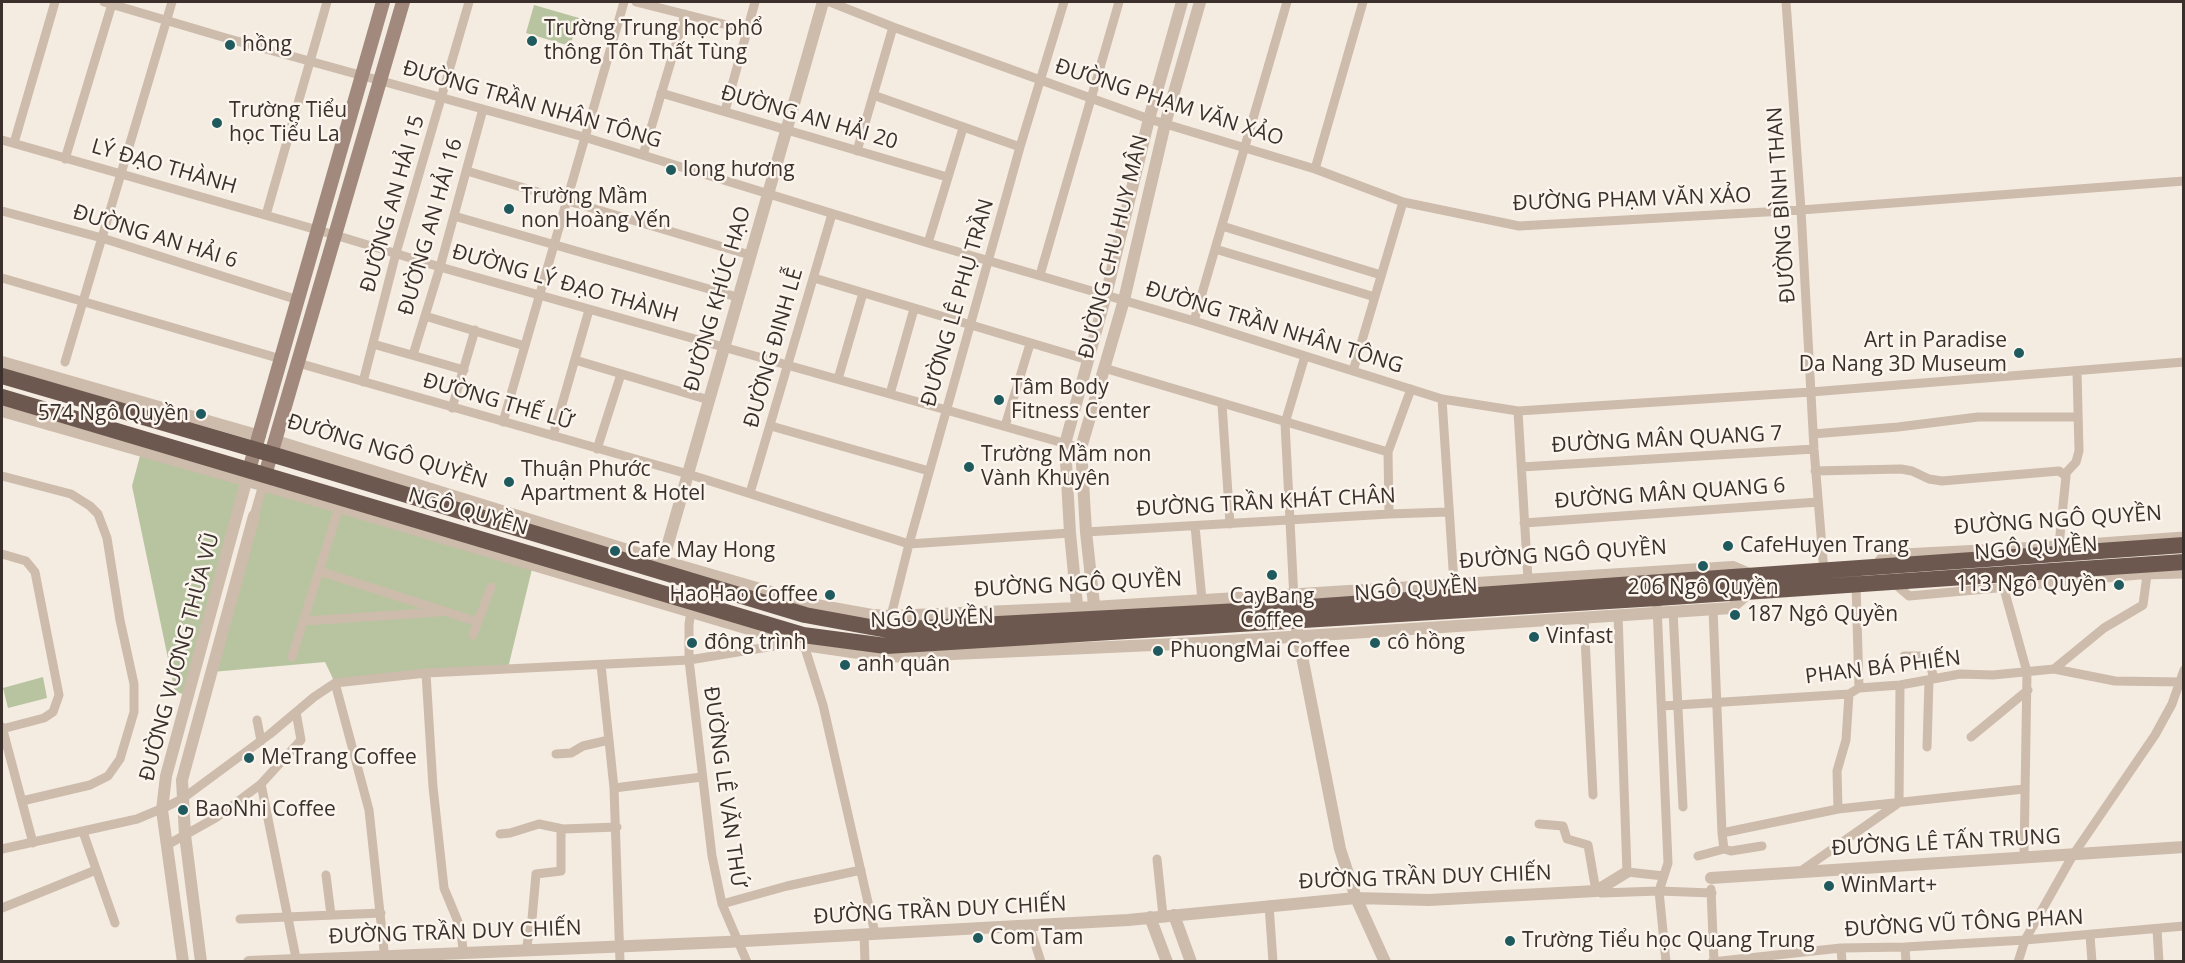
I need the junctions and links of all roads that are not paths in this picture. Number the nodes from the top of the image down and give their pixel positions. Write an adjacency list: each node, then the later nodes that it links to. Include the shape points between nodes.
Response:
1 (55, 2): 40 (street)
2 (172, 2): 21 (street)
3 (327, 2): 24 (street)
4 (383, 2): 25 (main road)
5 (403, 2): 27 (main road)
6 (469, 2): 31 (street, ĐƯỜNG AN HẢI 15)
7 (624, 2): 38 (street)
8 (636, 2): 20 (street)
9 (755, 2): 23 (street)
10 (823, 2): 37 (street, ĐƯỜNG KHÚC HẠO)
11 (830, 2): 22 (street, ĐƯỜNG PHẠM VĂN XẢO)
12 (1064, 2): 26 (street, ĐƯỜNG LÊ PHỤ TRẦN)
13 (1119, 2): 30 (street)
14 (1182, 2): 34 (street, ĐƯỜNG CHU HUY MÂN)
15 (1200, 2): 35 (street, ĐƯỜNG CHU HUY MÂN)
16 (1287, 2): 42 (street)
17 (1364, 2): 46 (street)
18 (1786, 2): 54 (street, ĐƯỜNG BÌNH THAN)
19 (108, 3): 21 (street, ĐƯỜNG TRẦN NHÂN TÔNG); 45 (street)
20 (685, 14): 23 (street); 28 (street)
21 (168, 20): 24 (street, ĐƯỜNG TRẦN NHÂN TÔNG); 48 (street)
22 (893, 27): 26 (street, ĐƯỜNG PHẠM VĂN XẢO); 29 (street)
23 (747, 30): 33 (street)
24 (310, 61): 25 (street, ĐƯỜNG TRẦN NHÂN TÔNG); 57 (street)
25 (362, 76): 27 (street, ĐƯỜNG TRẦN NHÂN TÔNG); 60 (main road)
26 (1041, 80): 30 (street, ĐƯỜNG PHẠM VĂN XẢO); 41 (street, ĐƯỜNG LÊ PHỤ TRẦN)
27 (380, 81): 31 (street, ĐƯỜNG TRẦN NHÂN TÔNG); 61 (main road)
28 (661, 93): 33 (street, ĐƯỜNG AN HẢI 20); 44 (street)
29 (873, 95): 36 (street); 43 (street)
30 (1091, 97): 34 (street, ĐƯỜNG PHẠM VĂN XẢO); 70 (street)
31 (442, 98): 32 (street, ĐƯỜNG TRẦN NHÂN TÔNG); 66 (street, ĐƯỜNG AN HẢI 15)
32 (483, 109): 38 (street, ĐƯỜNG TRẦN NHÂN TÔNG); 47 (street, ĐƯỜNG AN HẢI 16)
33 (724, 111): 37 (street, ĐƯỜNG AN HẢI 20)
34 (1149, 119): 35 (street, ĐƯỜNG PHẠM VĂN XẢO); 76 (street, ĐƯỜNG CHU HUY MÂN)
35 (1165, 124): 42 (street, ĐƯỜNG PHẠM VĂN XẢO); 81 (street, ĐƯỜNG CHU HUY MÂN)
36 (963, 128): 41 (street); 49 (street)
37 (788, 130): 43 (street, ĐƯỜNG AN HẢI 20); 51 (street, ĐƯỜNG KHÚC HẠO)
38 (584, 137): 44 (street, ĐƯỜNG TRẦN NHÂN TÔNG); 52 (street)
39 (2, 140): 40 (street, LÝ ĐẠO THÀNH)
40 (14, 143): 45 (street, LÝ ĐẠO THÀNH)
41 (1020, 147): 68 (street, ĐƯỜNG LÊ PHỤ TRẦN)
42 (1245, 147): 46 (street, ĐƯỜNG PHẠM VĂN XẢO); 59 (street)
43 (857, 151): 49 (street, ĐƯỜNG AN HẢI 20)
44 (643, 155): 51 (street, ĐƯỜNG TRẦN NHÂN TÔNG)
45 (65, 159): 48 (street, LÝ ĐẠO THÀNH)
46 (1315, 170): 53 (street, ĐƯỜNG PHẠM VĂN XẢO)
47 (466, 171): 52 (street); 58 (street, ĐƯỜNG AN HẢI 16)
48 (121, 173): 57 (street, LÝ ĐẠO THÀNH); 62 (street)
49 (947, 177): 64 (street)
50 (2184, 181): 54 (street, ĐƯỜNG PHẠM VĂN XẢO)
51 (768, 194): 56 (street, ĐƯỜNG TRẦN NHÂN TÔNG); 67 (street, ĐƯỜNG KHÚC HẠO)
52 (567, 200): 63 (street); 67 (street)
53 (1403, 202): 54 (street, ĐƯỜNG PHẠM VĂN XẢO, via 1519,226); 71 (street)
54 (1801, 210): 111 (street, ĐƯỜNG BÌNH THAN)
55 (2, 211): 62 (street, ĐƯỜNG AN HẢI 6)
56 (832, 213): 64 (street, ĐƯỜNG TRẦN NHÂN TÔNG); 73 (street, ĐƯỜNG ĐINH LỄ)
57 (266, 215): 60 (street, LÝ ĐẠO THÀNH)
58 (454, 216): 63 (street); 69 (street, ĐƯỜNG AN HẢI 16)
59 (1222, 226): 65 (street); 71 (street)
60 (317, 230): 61 (street, ĐƯỜNG LÝ ĐẠO THÀNH); 80 (main road)
61 (335, 235): 66 (street, ĐƯỜNG LÝ ĐẠO THÀNH); 100 (main road)
62 (102, 238): 79 (street); 80 (street, ĐƯỜNG AN HẢI 6)
63 (554, 243): 75 (street); 77 (street)
64 (928, 243): 68 (street, ĐƯỜNG TRẦN NHÂN TÔNG)
65 (1215, 249): 78 (street); 85 (street)
66 (396, 253): 69 (street, ĐƯỜNG LÝ ĐẠO THÀNH); 88 (street, ĐƯỜNG AN HẢI 15)
67 (750, 255): 77 (street, ĐƯỜNG KHÚC HẠO)
68 (990, 261): 70 (street, ĐƯỜNG TRẦN NHÂN TÔNG); 86 (street, ĐƯỜNG LÊ PHỤ TRẦN)
69 (440, 267): 75 (street, ĐƯỜNG LÝ ĐẠO THÀNH); 84 (street, ĐƯỜNG AN HẢI 16)
70 (1040, 275): 76 (street, ĐƯỜNG TRẦN NHÂN TÔNG)
71 (1381, 275): 78 (street)
72 (2, 278): 79 (street)
73 (814, 278): 74 (street); 101 (street, ĐƯỜNG ĐINH LỄ)
74 (863, 293): 82 (street); 108 (street)
75 (540, 295): 83 (street, ĐƯỜNG LÝ ĐẠO THÀNH); 90 (street)
76 (1106, 295): 81 (street, ĐƯỜNG TRẦN NHÂN TÔNG); 96 (street, ĐƯỜNG CHU HUY MÂN)
77 (737, 297): 91 (street, ĐƯỜNG KHÚC HẠO)
78 (1375, 297): 104 (street)
79 (84, 300): 94 (street); 98 (street)
80 (298, 300): 94 (main road)
81 (1124, 300): 85 (street, ĐƯỜNG TRẦN NHÂN TÔNG); 102 (street, ĐƯỜNG CHU HUY MÂN)
82 (914, 309): 86 (street); 112 (street)
83 (589, 310): 91 (street, ĐƯỜNG LÝ ĐẠO THÀNH); 95 (street)
84 (424, 316): 87 (street); 92 (street, ĐƯỜNG AN HẢI 16)
85 (1194, 321): 93 (street, ĐƯỜNG TRẦN NHÂN TÔNG)
86 (971, 326): 89 (street); 119 (street, ĐƯỜNG LÊ PHỤ TRẦN)
87 (475, 330): 90 (street); 103 (street)
88 (373, 344): 92 (street); 109 (street, ĐƯỜNG AN HẢI 15)
89 (1030, 344): 96 (street); 125 (street)
90 (525, 345): 122 (street)
91 (724, 347): 101 (street, ĐƯỜNG LÝ ĐẠO THÀNH); 115 (street, ĐƯỜNG KHÚC HẠO)
92 (413, 355): 103 (street)
93 (1305, 356): 104 (street, ĐƯỜNG TRẦN NHÂN TÔNG); 123 (street)
94 (281, 359): 129 (main road)
95 (575, 360): 106 (street); 127 (street)
96 (1088, 360): 128 (street, ĐƯỜNG CHU HUY MÂN)
97 (2, 362): 129 (street, ĐƯỜNG NGÔ QUYỀN)
98 (65, 362)
99 (2184, 362): 105 (street, ĐƯỜNG TRẦN NHÂN TÔNG)
100 (298, 363): 109 (street, ĐƯỜNG THẾ LỮ); 129 (main road)
101 (789, 365): 108 (street, ĐƯỜNG LÝ ĐẠO THÀNH); 124 (street, ĐƯỜNG ĐINH LỄ)
102 (1104, 368): 116 (street); 130 (street, ĐƯỜNG CHU HUY MÂN)
103 (464, 370): 117 (street)
104 (1353, 371): 110 (street, ĐƯỜNG TRẦN NHÂN TÔNG)
105 (2077, 371): 111 (street, ĐƯỜNG TRẦN NHÂN TÔNG); 121 (street)
106 (621, 374): 115 (street); 131 (street)
107 (2, 376): 129 (highway, NGÔ QUYỀN)
108 (838, 379): 112 (street, ĐƯỜNG LÝ ĐẠO THÀNH)
109 (363, 382): 117 (street, ĐƯỜNG THẾ LỮ)
110 (1411, 389): 114 (street, ĐƯỜNG TRẦN NHÂN TÔNG); 133 (street)
111 (1810, 392): 120 (street, ĐƯỜNG TRẦN NHÂN TÔNG); 126 (street, ĐƯỜNG BÌNH THAN)
112 (890, 394): 119 (street, ĐƯỜNG LÝ ĐẠO THÀNH)
113 (2, 397): 140 (highway, NGÔ QUYỀN)
114 (1442, 399): 120 (street, ĐƯỜNG TRẦN NHÂN TÔNG); 144 (street)
115 (709, 400): 137 (street, ĐƯỜNG KHÚC HẠO)
116 (1222, 404): 123 (street); 149 (street)
117 (452, 408): 122 (street, ĐƯỜNG THẾ LỮ)
118 (2, 411): 140 (street)
119 (947, 411): 125 (street, ĐƯỜNG LÝ ĐẠO THÀNH); 135 (street, ĐƯỜNG LÊ PHỤ TRẦN)
120 (1518, 411): 134 (street)
121 (2078, 417): 126 (street, via 1978,417); 138 (street, via 2078,457)
122 (503, 422): 127 (street, ĐƯỜNG THẾ LỮ)
123 (1285, 423): 133 (street); 147 (street)
124 (771, 426): 135 (street); 141 (street, ĐƯỜNG ĐINH LỄ)
125 (1005, 426): 128 (street, ĐƯỜNG LÝ ĐẠO THÀNH)
126 (1813, 434): 132 (street, ĐƯỜNG BÌNH THAN)
127 (553, 436): 131 (street, ĐƯỜNG THẾ LỮ)
128 (1065, 444): 130 (street, ĐƯỜNG LÝ ĐẠO THÀNH); 152 (street, ĐƯỜNG CHU HUY MÂN)
129 (266, 445): 140 (main road); 159 (highway, NGÔ QUYỀN)
130 (1081, 448): 151 (street, ĐƯỜNG CHU HUY MÂN)
131 (597, 449): 137 (street, ĐƯỜNG THẾ LỮ)
132 (1814, 449): 134 (street, ĐƯỜNG MÂN QUANG 7); 136 (street, ĐƯỜNG BÌNH THAN)
133 (1388, 452): 145 (street)
134 (1522, 467): 148 (street)
135 (929, 471): 154 (street, ĐƯỜNG LÊ PHỤ TRẦN)
136 (1815, 471): 138 (street, via 1901,469 1942,481 2059,471); 142 (street, ĐƯỜNG BÌNH THAN)
137 (688, 474): 141 (street); 159 (street, ĐƯỜNG KHÚC HẠO)
138 (2065, 474): 155 (street)
139 (2, 476): 223 (street, via 71,494 98,514 107,538 134,684 134,712 120,759 108,776 90,785)
140 (256, 478): 143 (street); 146 (street, ĐƯỜNG VƯƠNG THỪA VŨ); 186 (highway, NGÔ QUYỀN); 227 (street, ĐƯỜNG VƯƠNG THỪA VŨ, via 166,776)
141 (750, 493): 154 (street)
142 (1818, 502): 148 (street, ĐƯỜNG MÂN QUANG 6); 164 (street, ĐƯỜNG BÌNH THAN)
143 (339, 507): 161 (street); 176 (street)
144 (1448, 512): 145 (street, ĐƯỜNG TRẦN KHÁT CHÂN); 167 (street)
145 (1389, 514): 147 (street, ĐƯỜNG TRẦN KHÁT CHÂN)
146 (254, 516): 222 (street, ĐƯỜNG VƯƠNG THỪA VŨ, via 182,780)
147 (1289, 520): 149 (street, ĐƯỜNG TRẦN KHÁT CHÂN); 177 (street)
148 (1524, 523): 165 (street)
149 (1230, 524): 150 (street, ĐƯỜNG TRẦN KHÁT CHÂN)
150 (1195, 526): 151 (street, ĐƯỜNG TRẦN KHÁT CHÂN); 171 (street)
151 (1086, 532): 183 (street, ĐƯỜNG CHU HUY MÂN)
152 (1070, 533): 154 (street); 184 (street, ĐƯỜNG CHU HUY MÂN)
153 (2184, 536): 155 (street, ĐƯỜNG NGÔ QUYỀN)
154 (909, 544): 179 (street, ĐƯỜNG LÊ PHỤ TRẦN)
155 (2059, 545): 160 (street, ĐƯỜNG NGÔ QUYỀN, via 1884,554)
156 (2184, 545): 160 (highway, NGÔ QUYỀN)
157 (2, 554): 209 (street, via 26,561 35,572 59,695 53,712 44,718)
158 (2184, 562): 166 (highway, NGÔ QUYỀN)
159 (661, 567): 179 (street, ĐƯỜNG NGÔ QUYỀN, via 816,605); 184 (highway, NGÔ QUYỀN, via 805,615 887,630)
160 (1874, 567): 164 (highway, ĐƯỜNG NGÔ QUYỀN)
161 (319, 571): 174 (street); 181 (street)
162 (2184, 574): 163 (street)
163 (2147, 575): 166 (street); 193 (street, via 2144,605 2104,628)
164 (1825, 578): 168 (highway, NGÔ QUYỀN); 169 (highway)
165 (1528, 580): 167 (street, ĐƯỜNG NGÔ QUYỀN); 168 (street, ĐƯỜNG NGÔ QUYỀN, via 1734,567)
166 (2001, 581): 169 (highway, NGÔ QUYỀN); 195 (street)
167 (1454, 584): 177 (street, ĐƯỜNG NGÔ QUYỀN)
168 (1751, 584): 172 (highway, NGÔ QUYỀN); 173 (street, ĐƯỜNG NGÔ QUYỀN, via 1731,608); 177 (highway, NGÔ QUYỀN)
169 (1856, 584): 201 (street)
170 (491, 587): 182 (street)
171 (1202, 600): 177 (street, ĐƯỜNG NGÔ QUYỀN); 183 (street, ĐƯỜNG NGÔ QUYỀN)
172 (1657, 605): 175 (street, ĐƯỜNG NGÔ QUYỀN); 177 (highway, NGÔ QUYỀN); 178 (street, ĐƯỜNG NGÔ QUYỀN); 189 (street)
173 (1713, 609): 175 (street, ĐƯỜNG NGÔ QUYỀN); 204 (street)
174 (444, 611): 181 (street); 182 (street)
175 (1673, 611): 191 (street)
176 (692, 612): 186 (street); 190 (street, ĐƯỜNG LÊ VĂN THỨ)
177 (1296, 615): 180 (street, ĐƯỜNG NGÔ QUYỀN); 183 (highway, NGÔ QUYỀN); 183 (street, ĐƯỜNG NGÔ QUYỀN); 255 (street, via 1340,849)
178 (1618, 615): 180 (street, ĐƯỜNG NGÔ QUYỀN); 248 (street)
179 (891, 616): 184 (street, ĐƯỜNG NGÔ QUYỀN)
180 (1584, 618): 221 (street)
181 (304, 621): 188 (street)
182 (478, 622): 185 (street)
183 (1097, 626): 184 (highway, NGÔ QUYỀN); 184 (street, ĐƯỜNG NGÔ QUYỀN)
184 (1079, 627): 186 (highway, NGÔ QUYỀN, via 886,646)
185 (473, 635)
186 (799, 640): 190 (street); 246 (street, via 823,705)
187 (1904, 656): 197 (street, via 1928,656)
188 (292, 657)
189 (1660, 659): 191 (street); 206 (street)
190 (689, 660): 192 (street); 217 (street, ĐƯỜNG LÊ VĂN THỨ)
191 (1677, 660): 205 (street)
192 (601, 666): 196 (street); 211 (street)
193 (2054, 669): 195 (street, PHAN BÁ PHIẾN); 198 (street, PHAN BÁ PHIẾN, via 2115,681)
194 (2184, 670): 198 (street)
195 (2027, 672): 197 (street, PHAN BÁ PHIẾN, via 1960,674); 202 (street)
196 (426, 673): 199 (street); 276 (street, via 444,888 461,929)
197 (1931, 680): 200 (street, PHAN BÁ PHIẾN); 215 (street)
198 (2180, 682): 241 (street, via 2155,735)
199 (335, 683): 207 (street); 259 (street, via 369,810)
200 (1900, 686): 201 (street, PHAN BÁ PHIẾN); 224 (street)
201 (1858, 688): 203 (street, PHAN BÁ PHIẾN)
202 (2028, 690): 210 (street); 220 (street)
203 (1849, 694): 204 (street, PHAN BÁ PHIẾN); 226 (street, via 1846,740 1837,771)
204 (1717, 701): 205 (street, PHAN BÁ PHIẾN); 232 (street)
205 (1677, 705): 206 (street, PHAN BÁ PHIẾN); 213 (street)
206 (1662, 706): 214 (street)
207 (296, 712): 212 (street); 218 (street, via 301,740)
208 (256, 720): 212 (street)
209 (2, 728): 223 (street)
210 (1971, 737)
211 (609, 740): 216 (street); 219 (street)
212 (261, 741): 222 (street)
213 (1681, 741): 214 (street); 225 (street)
214 (1663, 742): 250 (street, via 1668,863)
215 (1927, 747)
216 (556, 754)
217 (702, 777): 219 (street); 256 (street, ĐƯỜNG LÊ VĂN THỨ)
218 (261, 784): 234 (street); 262 (street)
219 (614, 788): 229 (street)
220 (2024, 789): 224 (street); 243 (street)
221 (1593, 795)
222 (182, 799): 227 (street); 234 (street, ĐƯỜNG VƯƠNG THỪA VŨ)
223 (22, 801): 235 (street)
224 (1899, 802): 226 (street); 247 (street)
225 (1683, 807)
226 (1838, 809): 232 (street)
227 (162, 810): 231 (street); 236 (street, ĐƯỜNG VƯƠNG THỪA VŨ)
228 (1539, 824): 252 (street, via 1563,826 1567,839 1588,845)
229 (617, 827): 230 (street); 273 (street)
230 (563, 829): 233 (street, via 535,824); 277 (street, via 561,871 536,874)
231 (83, 832): 235 (street); 245 (street)
232 (1722, 833): 240 (street)
233 (500, 834)
234 (185, 835): 236 (street); 284 (street, ĐƯỜNG VƯƠNG THỪA VŨ)
235 (33, 843): 239 (street)
236 (166, 845): 283 (street, ĐƯỜNG VƯƠNG THỪA VŨ)
237 (1762, 846): 240 (street)
238 (2184, 847): 241 (street, ĐƯỜNG LÊ TẤN TRUNG)
239 (2, 849)
240 (1724, 849): 242 (street)
241 (2073, 855): 243 (street, ĐƯỜNG LÊ TẤN TRUNG); 271 (street)
242 (1698, 856)
243 (2024, 856): 247 (street, ĐƯỜNG LÊ TẤN TRUNG)
244 (1157, 859): 261 (street)
245 (96, 870): 258 (street); 265 (street)
246 (861, 870): 256 (street); 269 (street)
247 (1801, 871): 251 (street, ĐƯỜNG LÊ TẤN TRUNG)
248 (1627, 872): 250 (street); 252 (street, ĐƯỜNG TRẦN DUY CHIẾN)
249 (326, 875): 260 (street)
250 (1664, 876): 253 (street)
251 (1711, 878): 254 (street)
252 (1596, 891): 253 (street); 255 (street, ĐƯỜNG TRẦN DUY CHIẾN, via 1429,900)
253 (1659, 891): 254 (street); 294 (street)
254 (1712, 893): 282 (street)
255 (1356, 898): 257 (street, ĐƯỜNG TRẦN DUY CHIẾN); 293 (street)
256 (722, 904): 272 (street, ĐƯỜNG LÊ VĂN THỨ)
257 (1269, 905): 261 (street, ĐƯỜNG TRẦN DUY CHIẾN); 292 (street)
258 (2, 908)
259 (381, 913): 260 (street); 280 (street)
260 (331, 915): 262 (street)
261 (1168, 915): 263 (street, ĐƯỜNG TRẦN DUY CHIẾN); 291 (street)
262 (289, 917): 264 (street); 279 (street)
263 (1150, 917): 266 (street, ĐƯỜNG TRẦN DUY CHIẾN); 290 (street)
264 (240, 919)
265 (115, 923)
266 (1029, 925): 269 (street, ĐƯỜNG TRẦN DUY CHIẾN); 289 (street)
267 (2184, 926): 268 (street, ĐƯỜNG VŨ TÔNG PHAN)
268 (2157, 929): 270 (street, ĐƯỜNG VŨ TÔNG PHAN); 299 (street)
269 (870, 933): 272 (street, ĐƯỜNG TRẦN DUY CHIẾN); 288 (street)
270 (2090, 935): 271 (street, ĐƯỜNG VŨ TÔNG PHAN); 298 (street)
271 (2025, 940): 274 (street, ĐƯỜNG VŨ TÔNG PHAN); 297 (street)
272 (739, 941): 273 (street, ĐƯỜNG TRẦN DUY CHIẾN); 287 (street, ĐƯỜNG LÊ VĂN THỨ)
273 (619, 946): 277 (street, ĐƯỜNG TRẦN DUY CHIẾN); 286 (street)
274 (1905, 947): 275 (street, ĐƯỜNG VŨ TÔNG PHAN); 296 (street)
275 (1841, 948): 281 (street, ĐƯỜNG VŨ TÔNG PHAN); 295 (street)
276 (463, 951): 277 (street, ĐƯỜNG TRẦN DUY CHIẾN); 278 (street, ĐƯỜNG TRẦN DUY CHIẾN)
277 (530, 954)
278 (441, 957): 280 (street, ĐƯỜNG TRẦN DUY CHIẾN)
279 (296, 958): 280 (street, ĐƯỜNG TRẦN DUY CHIẾN); 285 (street, ĐƯỜNG TRẦN DUY CHIẾN)
280 (385, 958)
281 (1779, 958): 282 (street, ĐƯỜNG VŨ TÔNG PHAN)
282 (1713, 961)
283 (183, 962)
284 (201, 962)
285 (249, 962)
286 (620, 962)
287 (747, 962)
288 (866, 962)
289 (1041, 962)
290 (1167, 962)
291 (1191, 962)
292 (1273, 962)
293 (1385, 962)
294 (1666, 962)
295 (1842, 962)
296 (1906, 962)
297 (2018, 962)
298 (2092, 962)
299 (2159, 962)

